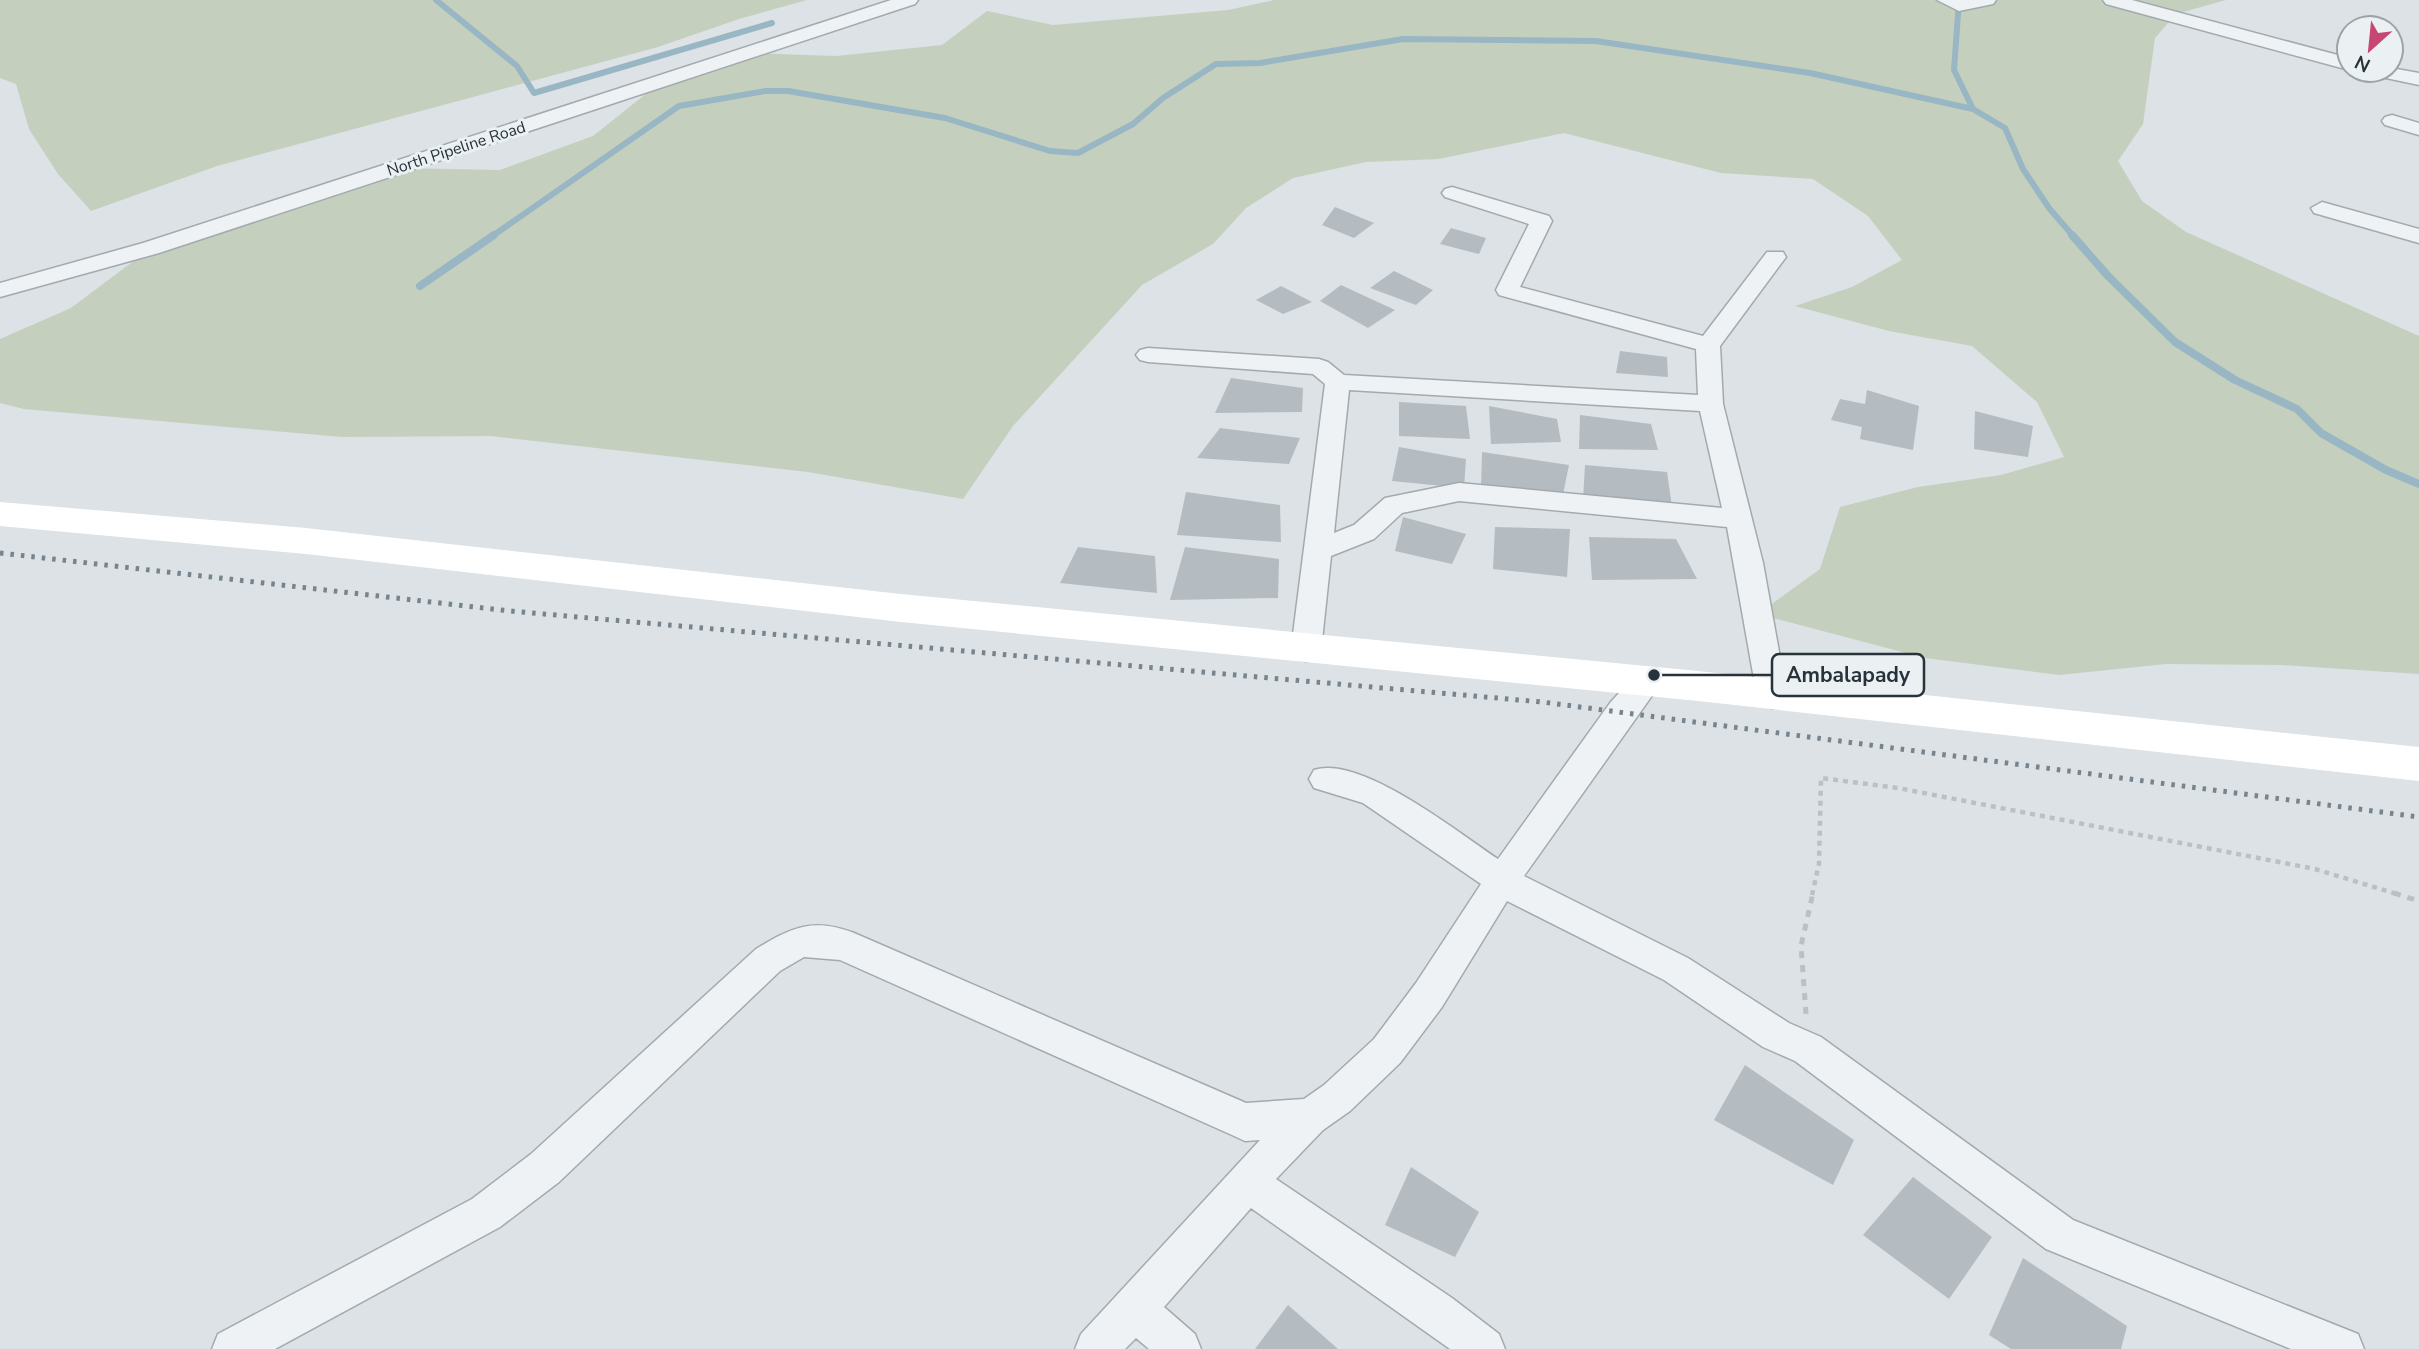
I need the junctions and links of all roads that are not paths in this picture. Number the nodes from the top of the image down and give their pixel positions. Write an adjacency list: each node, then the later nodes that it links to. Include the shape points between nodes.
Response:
1 (909, 0): 12 (street, North Pipeline Road, via 151,248)
2 (1946, 0): 3 (street, via 1959,6)
3 (1987, 0)
4 (2112, 0): 5 (street)
5 (2335, 60)
6 (2392, 121): 7 (street)
7 (2419, 129)
8 (1451, 193): 13 (street, via 1541,221 1507,290)
9 (2322, 208): 10 (street)
10 (2419, 236)
11 (1775, 257): 13 (street)
12 (0, 290)
13 (1708, 345): 16 (street)
14 (1147, 355): 15 (street, via 1319,367)
15 (1338, 382): 16 (street); 19 (street)
16 (1711, 404): 18 (street)
17 (0, 514): 20 (street, via 306,541)
18 (1739, 519): 19 (street, via 1459,492 1394,505 1364,532); 22 (street)
19 (1318, 550): 20 (street)
20 (1306, 650): 21 (street)
21 (1646, 683): 22 (street); 25 (street)
22 (1772, 695): 23 (street)
23 (2419, 764)
24 (1325, 779): 25 (street, via 1372,792)
25 (1503, 879): 26 (street, via 1429,995 1387,1051); 33 (street, via 1527,896 1676,970 1776,1035 1808,1049 2060,1235)
26 (1310, 1117): 27 (street); 29 (street, via 1245,1122 842,944 800,941 768,960 545,1168 486,1213)
27 (1247, 1182): 28 (street); 32 (street)
28 (1136, 1309): 30 (street); 31 (street)
29 (233, 1349)
30 (1096, 1349)
31 (1180, 1349)
32 (1484, 1349)
33 (2343, 1349)

